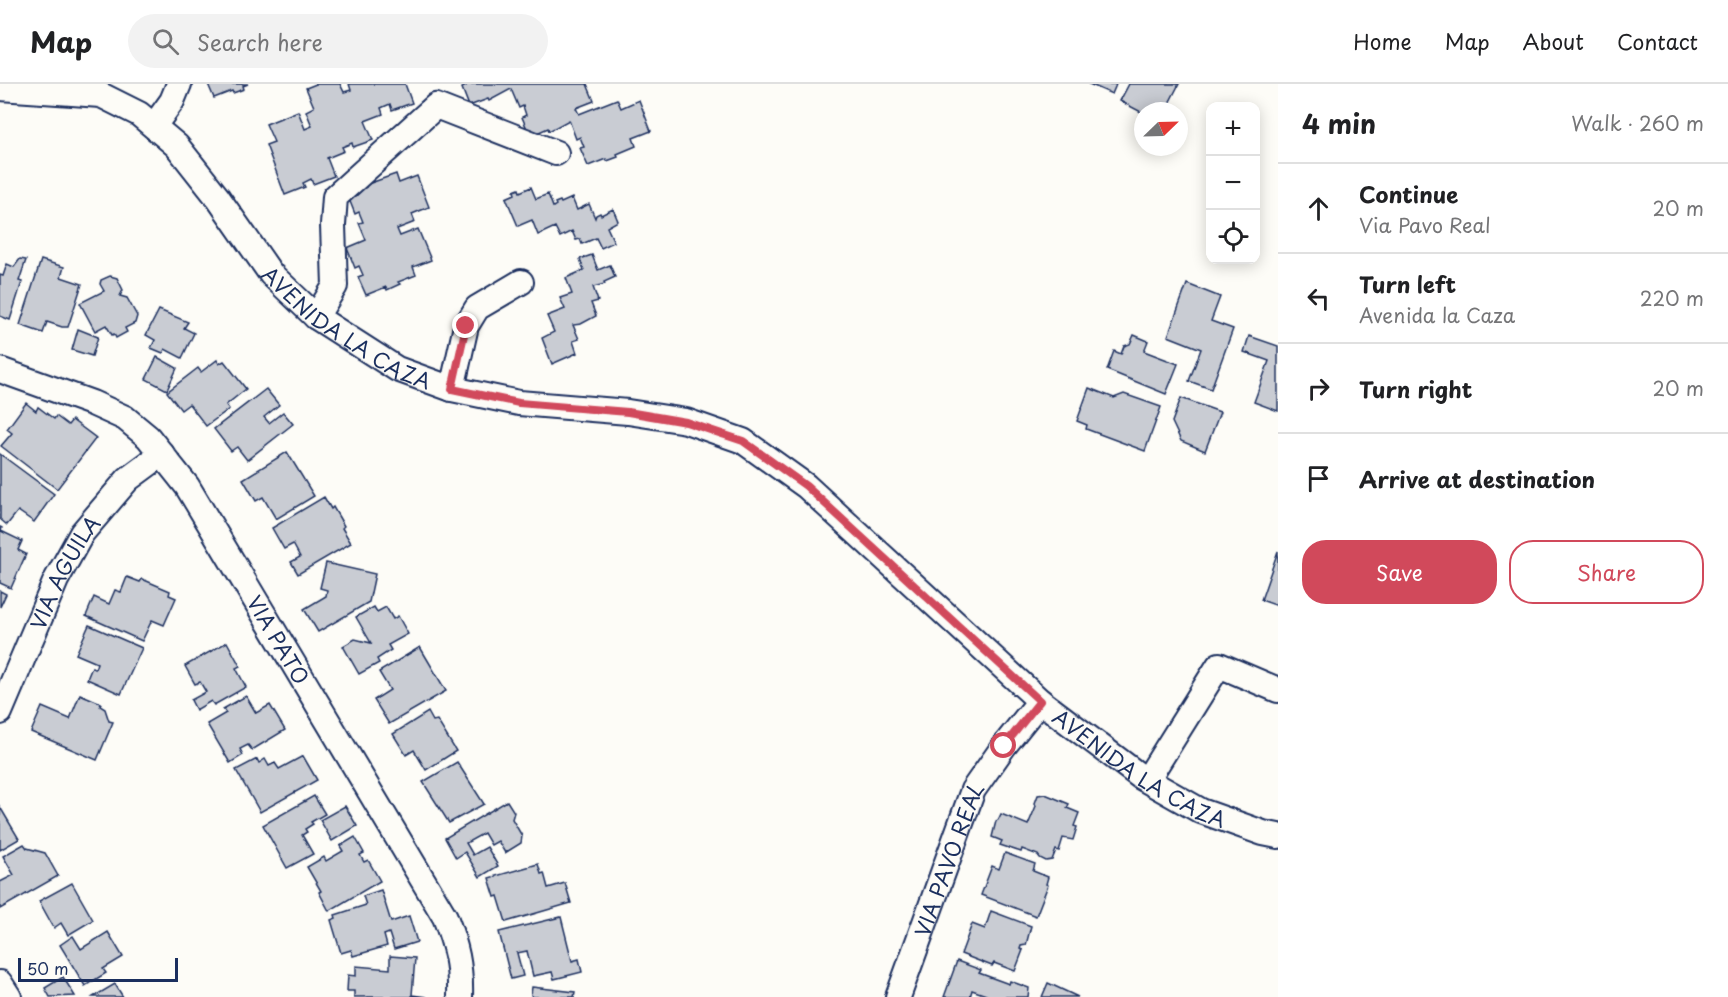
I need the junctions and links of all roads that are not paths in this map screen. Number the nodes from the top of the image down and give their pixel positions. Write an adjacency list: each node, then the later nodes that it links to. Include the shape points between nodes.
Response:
1 (179, 84): 3 (street)
2 (6, 87): 3 (street, AVENIDA LA CAZA, via 101,95)
3 (154, 126): 6 (street, AVENIDA LA CAZA, via 177,146 271,274)
4 (556, 153): 6 (street, via 436,106 335,197 335,286)
5 (521, 282): 8 (street, via 477,308 466,326)
6 (316, 317): 8 (street, AVENIDA LA CAZA, via 397,369)
7 (0, 370): 9 (street, VIA PATO, via 125,418)
8 (452, 389): 11 (street, AVENIDA LA CAZA, via 519,403 628,412 686,422 743,441 806,486)
9 (162, 454): 12 (street, VIA AGUILA, via 128,479 82,533 56,580); 17 (street, VIA PATO, via 187,486 445,917 456,947)
10 (1278, 690): 13 (street, via 1219,665)
11 (1040, 701): 13 (street, AVENIDA LA CAZA); 18 (street, VIA PAVO REAL, via 973,790)
12 (0, 712)
13 (1147, 780): 14 (street, AVENIDA LA CAZA, via 1201,811)
14 (1278, 836)
15 (0, 983): 16 (street)
16 (9, 997)
17 (460, 997)
18 (898, 997)

